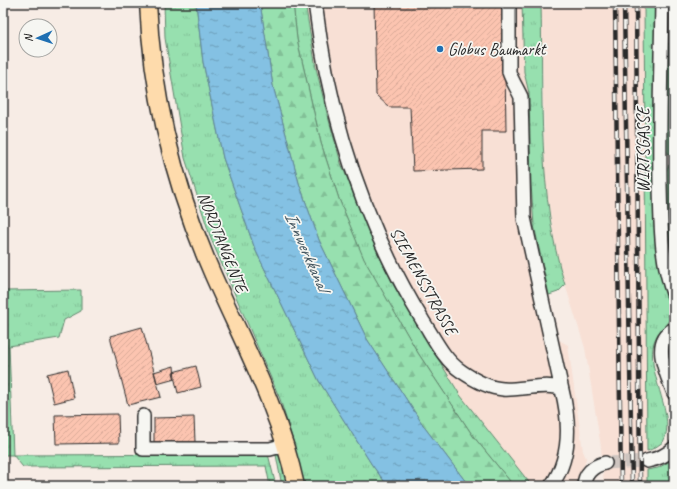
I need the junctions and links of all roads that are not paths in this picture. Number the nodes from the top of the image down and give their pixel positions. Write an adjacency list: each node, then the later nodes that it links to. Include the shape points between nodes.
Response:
1 (148, 3): 10 (main road, NORDTANGENTE, via 159,96 179,180 199,242 263,382)
2 (314, 3): 7 (street, SIEMENSSTRASSE, via 333,104 357,182 399,278 433,336 450,361 476,381 501,389 554,386)
3 (509, 3): 7 (street, via 509,72 521,97 522,206)
4 (662, 3): 5 (street, WIRTSGASSE, via 661,217 666,271)
5 (674, 296)
6 (674, 330): 8 (street, via 665,338 661,356)
7 (562, 390): 15 (street, via 567,420 567,445 563,463)
8 (674, 393)
9 (143, 416): 10 (street, via 143,449 270,449)
10 (285, 445): 14 (main road, NORDTANGENTE)
11 (674, 448): 12 (street, via 662,457)
12 (647, 461)
13 (605, 463): 16 (street, via 590,471)
14 (296, 486)
15 (551, 486)
16 (584, 486)

